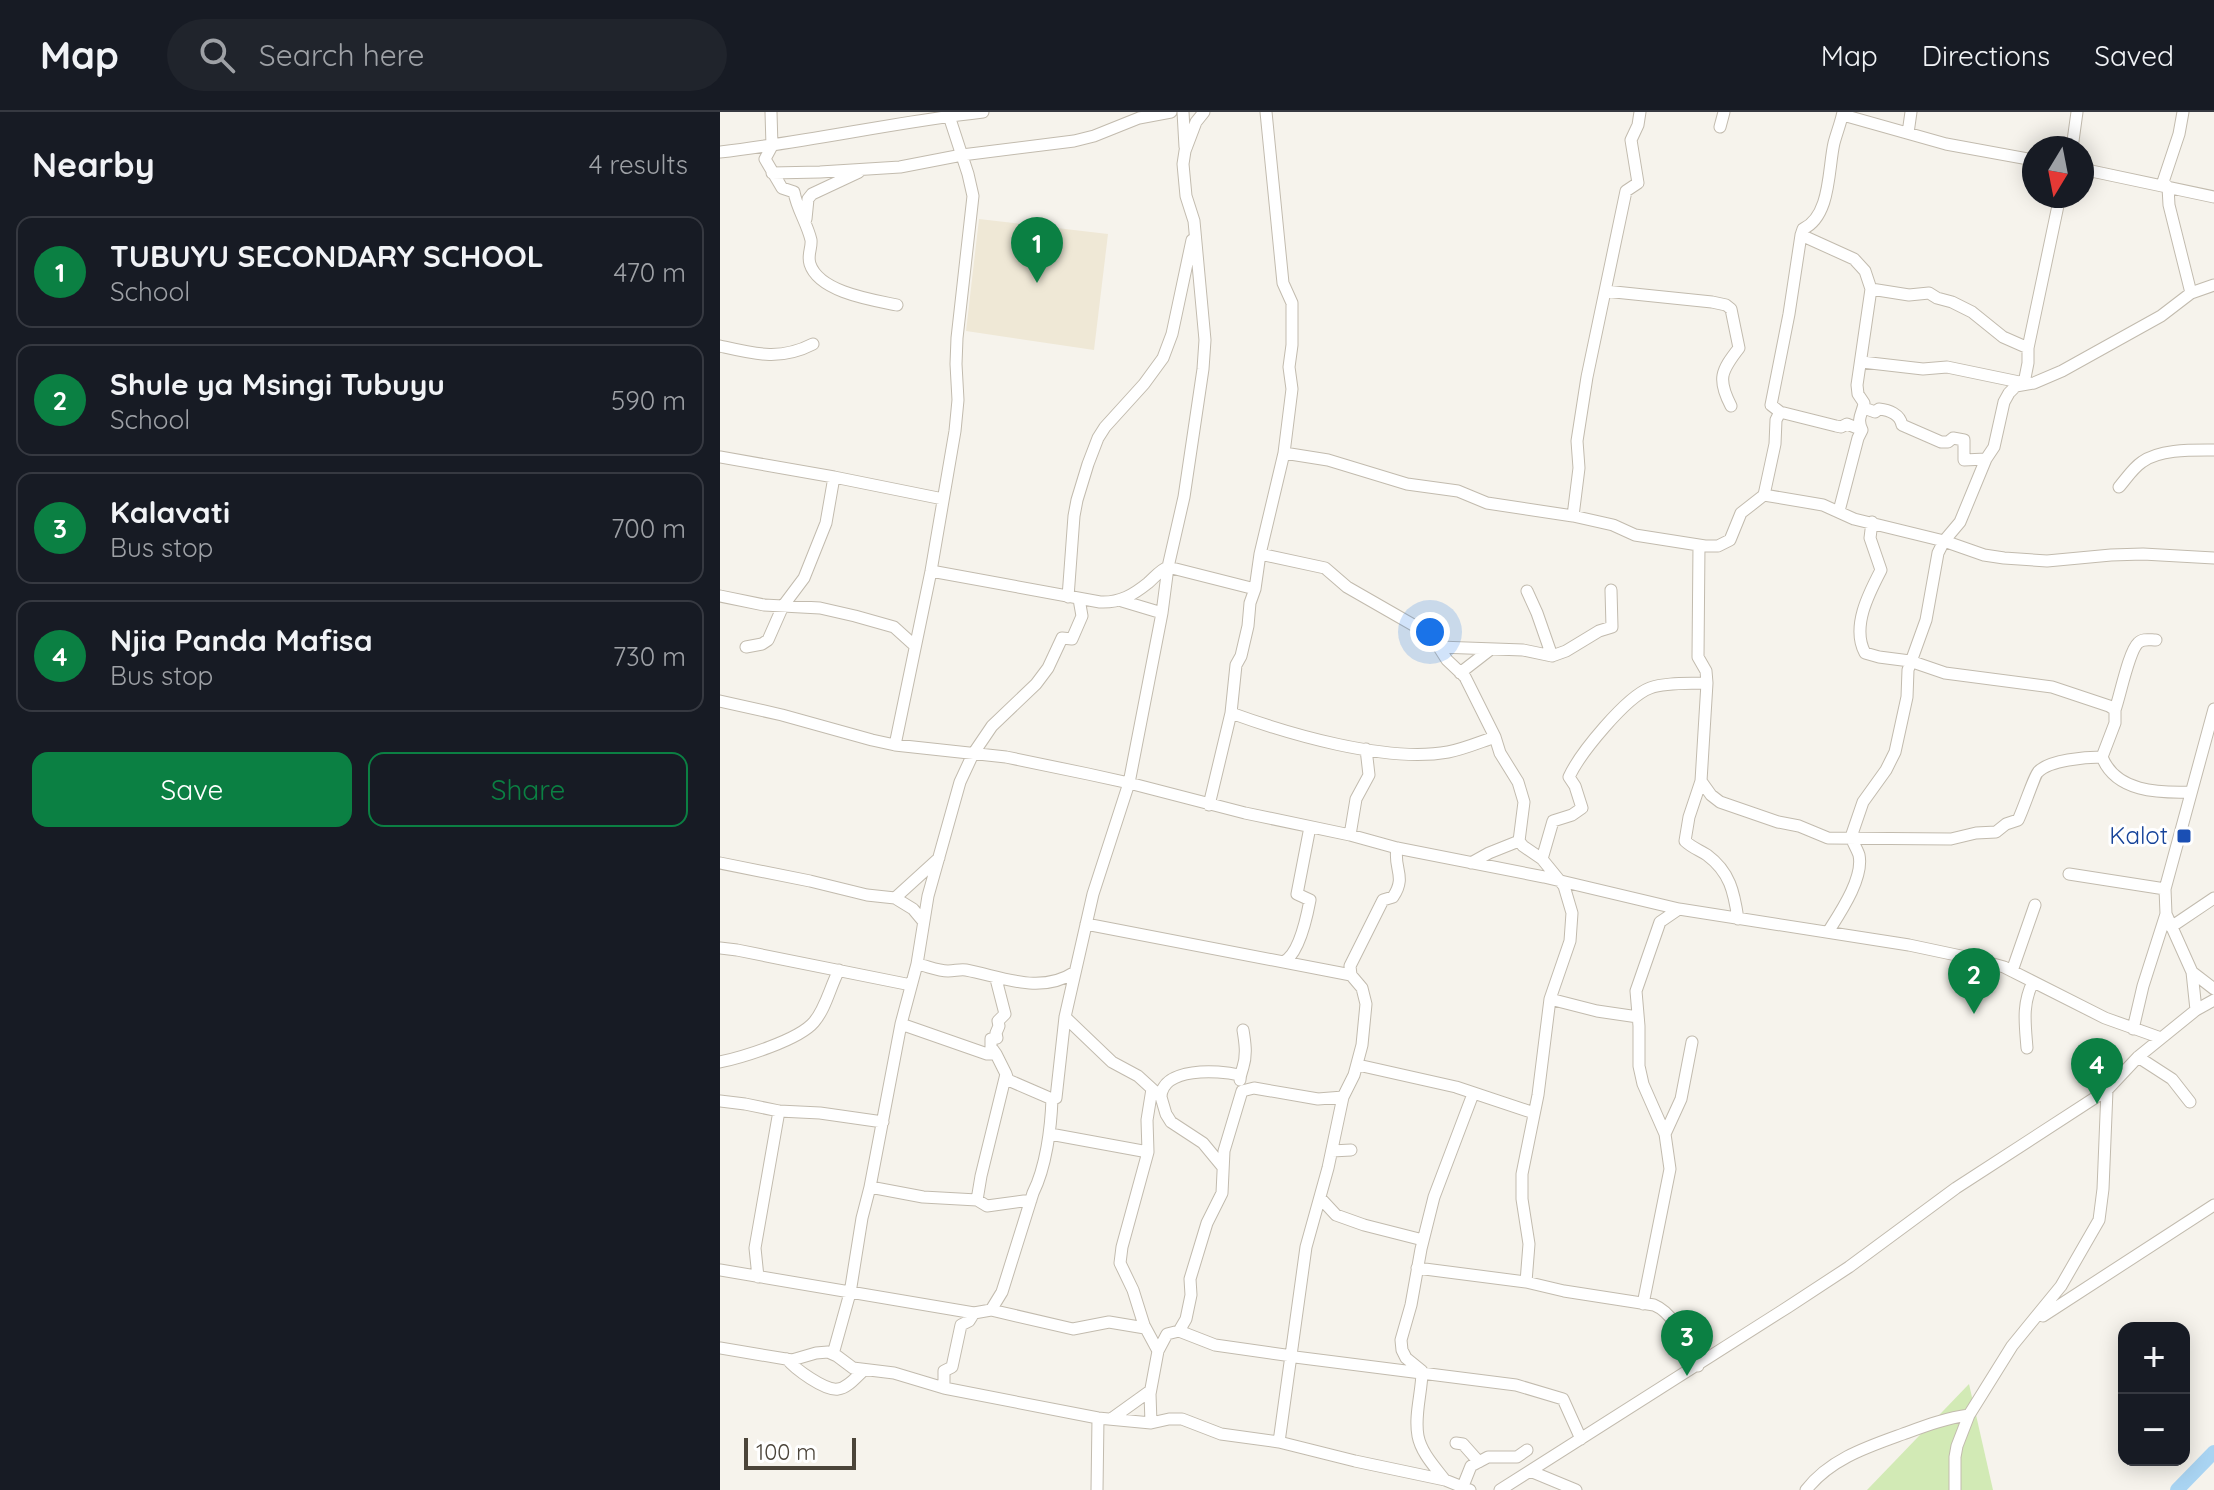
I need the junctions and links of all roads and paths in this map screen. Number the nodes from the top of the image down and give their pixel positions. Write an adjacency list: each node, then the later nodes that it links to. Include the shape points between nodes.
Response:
1 (771, 112): 18 (street)
2 (983, 112): 14 (street)
3 (1171, 112): 21 (street, via 1074,141)
4 (1183, 112): 19 (street)
5 (1204, 112): 19 (street)
6 (1266, 112): 47 (street, via 1283,283 1292,303 1292,389)
7 (1640, 112): 34 (street, via 1631,140 1638,183 1626,191)
8 (1724, 112): 15 (street)
9 (1911, 112): 16 (street)
10 (2077, 112): 17 (street)
11 (2183, 112): 26 (street, via 2163,182)
12 (1843, 114): 16 (street); 30 (street, via 1823,203)
13 (931, 115): 14 (street); 18 (street)
14 (949, 116): 21 (street)
15 (1720, 127)
16 (1908, 133): 22 (street)
17 (2074, 136)
18 (772, 146): 20 (street); 25 (street, via 765,159)
19 (1185, 151): 31 (street)
20 (720, 152)
21 (962, 155): 23 (street); 53 (street, via 973,209 957,338 957,418)
22 (2022, 158)
23 (865, 170): 25 (street); 29 (street, via 812,194)
24 (2094, 172): 26 (street)
25 (772, 173): 29 (street, via 782,188 794,192)
26 (2168, 187): 27 (street); 35 (street)
27 (2214, 197)
28 (2057, 208): 39 (street)
29 (805, 224): 36 (street, via 811,241 808,258 818,277 865,298)
30 (1801, 235): 33 (street, via 1854,259); 44 (street, via 1771,405)
31 (1194, 236): 61 (street, via 1205,355); 67 (street, via 1163,358 1105,427 1088,464 1074,516)
32 (2214, 285): 35 (street)
33 (1871, 289): 39 (street, via 1929,293 1972,312 2003,337); 40 (street)
34 (1605, 291): 42 (street, via 1712,302 1731,309 1739,348 1724,367 1723,389); 55 (street, via 1577,441)
35 (2191, 293): 41 (street, via 2082,361)
36 (897, 305)
37 (813, 344): 38 (street, via 777,356)
38 (720, 346)
39 (2028, 348): 41 (street)
40 (1862, 362): 41 (street, via 1947,367); 43 (street, via 1857,389)
41 (2024, 383): 49 (street, via 2004,402)
42 (1731, 406)
43 (1864, 408): 45 (street); 49 (street, via 1893,413 1902,425 1941,442 1964,440 1966,460)
44 (1780, 412): 45 (street); 52 (street)
45 (1862, 430): 54 (street)
46 (2214, 450): 51 (street, via 2148,459)
47 (1284, 453): 55 (street, via 1407,484 1458,491 1487,503); 59 (street)
48 (720, 457): 50 (street)
49 (1986, 459): 57 (street, via 1960,522)
50 (834, 477): 53 (street); 69 (street, via 824,532 804,578)
51 (2119, 487)
52 (1764, 495): 54 (street); 58 (street, via 1741,513 1728,542)
53 (943, 499): 62 (street)
54 (1839, 511): 56 (street)
55 (1573, 516): 58 (street, via 1635,535)
56 (1872, 522): 57 (street); 77 (street, via 1870,538 1881,570 1862,615 1862,648 1868,654)
57 (1944, 541): 60 (street, via 1984,555 2029,561 2111,555); 77 (street, via 1926,620)
58 (1699, 545): 79 (street, via 1698,657)
59 (1260, 554): 63 (street); 74 (street, via 1325,568 1356,594 1425,632)
60 (2214, 558)
61 (1168, 567): 63 (street); 68 (street); 70 (street)
62 (931, 571): 67 (street); 72 (street)
63 (1255, 589): 83 (street, via 1236,665)
64 (1611, 590): 76 (street, via 1612,627)
65 (1527, 591): 76 (street)
66 (720, 596): 69 (street)
67 (1074, 598): 68 (street); 87 (street, via 1082,616 1072,639 1062,638 1039,681 1003,713)
68 (1122, 601): 70 (street)
69 (783, 606): 72 (street, via 820,608 882,623); 73 (street, via 768,640)
70 (1162, 613): 90 (street)
71 (2156, 640): 82 (street, via 2137,644)
72 (915, 646): 85 (street)
73 (746, 647)
74 (1439, 647): 75 (street); 78 (street)
75 (1492, 649): 76 (street); 78 (street)
76 (1552, 656)
77 (1910, 661): 82 (street, via 1945,673 2064,689); 95 (street, via 1895,752 1864,799)
78 (1460, 673): 84 (street)
79 (1707, 683): 89 (street); 99 (street, via 1647,689 1604,728 1569,777 1582,808 1553,821)
80 (720, 701): 85 (street)
81 (2214, 709): 91 (street)
82 (2115, 710): 88 (street)
83 (1231, 713): 86 (street); 92 (street)
84 (1495, 737): 86 (street, via 1447,752); 96 (street, via 1524,802)
85 (895, 745): 87 (street)
86 (1366, 749): 94 (street, via 1369,775 1356,799)
87 (973, 754): 90 (street); 98 (street)
88 (2102, 757): 91 (street, via 2111,773 2129,785); 95 (street, via 2069,759 2037,772 2020,818 1996,832 1951,839)
89 (1701, 781): 95 (street, via 1720,802 1828,838); 110 (street, via 1685,842 1726,875)
90 (1129, 783): 92 (street); 112 (street)
91 (2191, 792): 104 (street)
92 (1209, 805): 93 (street)
93 (1310, 827): 94 (street); 116 (street, via 1297,894 1310,900 1305,924 1290,958)
94 (1350, 835): 97 (street)
95 (1851, 837): 114 (street, via 1859,869)
96 (1519, 841): 99 (street); 101 (street)
97 (1397, 848): 101 (street); 122 (street, via 1400,886 1393,897 1383,900 1351,963)
98 (939, 858): 105 (street); 111 (street)
99 (1542, 859): 103 (street)
100 (720, 863): 105 (street)
101 (1471, 863): 103 (street)
102 (2069, 874): 104 (street)
103 (1560, 881): 108 (street); 127 (street, via 1571,904 1571,932)
104 (2165, 889): 109 (street)
105 (895, 898): 111 (street)
106 (2214, 898): 113 (street)
107 (2035, 905): 119 (street)
108 (1679, 909): 110 (street); 131 (street, via 1659,925 1636,991)
109 (2166, 914): 113 (street); 133 (street)
110 (1738, 919): 114 (street)
111 (923, 921): 117 (street)
112 (1086, 924): 116 (street); 120 (street)
113 (2171, 927): 121 (street)
114 (1828, 932): 119 (street, via 1947,953)
115 (720, 948): 118 (street)
116 (1283, 962): 122 (street)
117 (917, 964): 123 (street); 125 (street)
118 (839, 970): 125 (street); 140 (street, via 808,1028)
119 (2012, 971): 124 (street)
120 (1075, 972): 123 (street, via 1050,982); 130 (street)
121 (2192, 972): 126 (street); 129 (street)
122 (1351, 975): 141 (street, via 1366,1004)
123 (996, 979): 138 (street, via 1005,1014 998,1021 997,1038 991,1039)
124 (2033, 982): 133 (street); 137 (street, via 2024,1010)
125 (911, 985): 132 (street)
126 (2214, 989)
127 (1550, 999): 131 (street); 153 (street)
128 (2214, 1000): 129 (street)
129 (2196, 1010): 135 (street)
130 (1065, 1017): 146 (street, via 1112,1062); 149 (street)
131 (1638, 1017): 156 (street, via 1643,1084)
132 (901, 1024): 138 (street); 154 (street)
133 (2133, 1029): 135 (street)
134 (1243, 1030): 143 (street, via 1244,1065)
135 (2161, 1038): 139 (street)
136 (1692, 1042): 156 (street, via 1681,1099)
137 (2027, 1048)
138 (996, 1054): 142 (street)
139 (2138, 1057): 144 (street); 151 (street, via 2172,1079)
140 (720, 1062)
141 (1358, 1065): 147 (street); 148 (street)
142 (1006, 1074): 149 (street, via 1008,1080); 162 (street)
143 (1239, 1075): 145 (street); 146 (street, via 1215,1071 1178,1076)
144 (2107, 1090): 177 (street, via 2099,1220); 185 (street)
145 (1242, 1091): 148 (street, via 1254,1088 1325,1100); 160 (street)
146 (1156, 1093): 159 (street, via 1147,1120); 160 (street, via 1171,1122 1203,1143)
147 (1473, 1094): 153 (street); 166 (street)
148 (1343, 1097): 158 (street)
149 (1052, 1099): 155 (street)
150 (720, 1101): 152 (street)
151 (2190, 1102)
152 (779, 1111): 154 (street); 169 (street, via 755,1248)
153 (1534, 1113): 170 (street, via 1521,1182 1529,1244)
154 (883, 1122): 161 (street)
155 (1050, 1134): 159 (street); 163 (street)
156 (1665, 1134): 172 (street, via 1670,1177)
157 (1351, 1150): 158 (street)
158 (1332, 1151): 183 (street, via 1306,1247)
159 (1148, 1152): 178 (street, via 1120,1263)
160 (1222, 1166): 179 (street, via 1222,1193 1190,1279 1186,1319)
161 (870, 1187): 162 (street); 171 (street)
162 (977, 1200): 163 (street, via 987,1206)
163 (1031, 1200): 174 (street, via 1002,1292)
164 (1323, 1201): 166 (street, via 1336,1215)
165 (2214, 1205): 177 (street)
166 (1423, 1240): 167 (street)
167 (1417, 1268): 170 (street); 187 (street, via 1401,1345)
168 (720, 1270): 169 (street)
169 (758, 1277): 171 (street)
170 (1526, 1282): 172 (street)
171 (850, 1293): 173 (street); 182 (street)
172 (1643, 1304): 185 (street, via 1669,1316)
173 (940, 1306): 175 (street); 176 (street)
174 (991, 1310): 175 (street); 178 (street, via 1073,1329 1109,1322)
175 (974, 1313): 176 (street)
176 (961, 1325): 188 (street, via 956,1358 944,1371)
177 (2030, 1327): 190 (street)
178 (1145, 1328): 181 (street)
179 (1174, 1332): 181 (street); 183 (street, via 1215,1345); 192 (street, via 1155,1394 1161,1411)
180 (720, 1348): 184 (street)
181 (1158, 1351): 189 (street)
182 (833, 1354): 184 (street); 186 (street)
183 (1293, 1357): 187 (street); 194 (street)
184 (787, 1359): 186 (street, via 834,1389)
185 (1698, 1366): 193 (street)
186 (864, 1370): 188 (street)
187 (1422, 1374): 193 (street, via 1516,1385 1563,1399); 199 (street, via 1418,1436)
188 (944, 1388): 191 (street)
189 (1150, 1391): 191 (street); 192 (street)
190 (1969, 1415): 205 (street, via 1853,1452); 206 (street, via 1957,1446)
191 (1104, 1418): 192 (street); 201 (street)
192 (1155, 1423): 194 (street, via 1182,1419 1221,1434)
193 (1581, 1439): 198 (street)
194 (1279, 1442): 199 (street)
195 (1456, 1443): 197 (street)
196 (1527, 1450): 197 (street, via 1517,1457)
197 (1479, 1462): 200 (street, via 1471,1466)
198 (1536, 1474): 202 (street); 203 (street); 204 (street)
199 (1445, 1480): 200 (street)
200 (1466, 1488)
201 (1097, 1490)
202 (1500, 1490)
203 (1547, 1490)
204 (1576, 1490)
205 (1806, 1490)
206 (1955, 1490)

